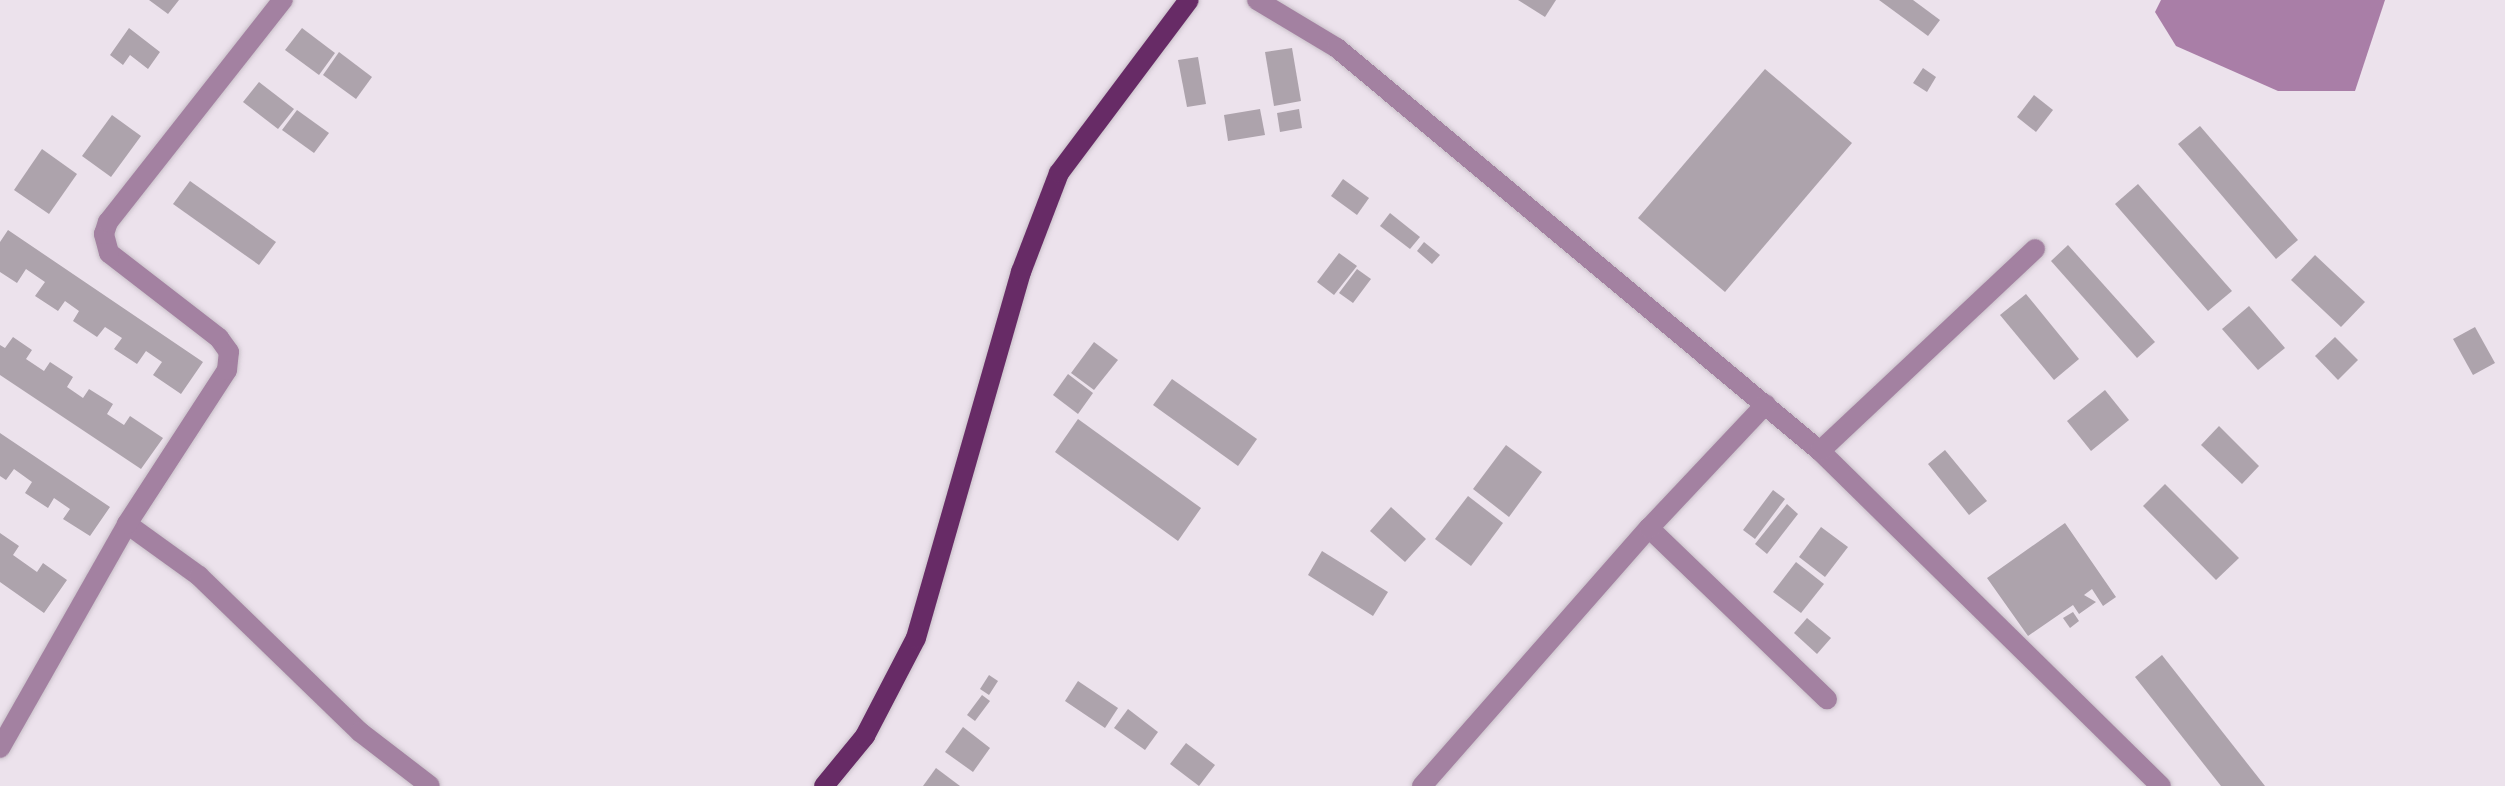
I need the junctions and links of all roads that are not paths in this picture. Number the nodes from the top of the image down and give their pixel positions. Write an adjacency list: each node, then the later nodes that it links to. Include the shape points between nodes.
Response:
1 (283, 0): 7 (street, via 108,222 104,234 109,253 219,338 229,352 227,370)
2 (1189, 0): 12 (main road, via 1059,173 1021,272 916,638 902,674 865,736)
3 (1257, 0): 5 (street, via 1337,48)
4 (2035, 249): 6 (street)
5 (1766, 404): 6 (street); 8 (street)
6 (1820, 451): 14 (street)
7 (127, 524): 10 (street); 11 (street, via 199,576 360,732)
8 (1649, 528): 9 (street); 13 (street)
9 (1827, 699)
10 (0, 748)
11 (430, 786)
12 (824, 786)
13 (1422, 786)
14 (2161, 786)

